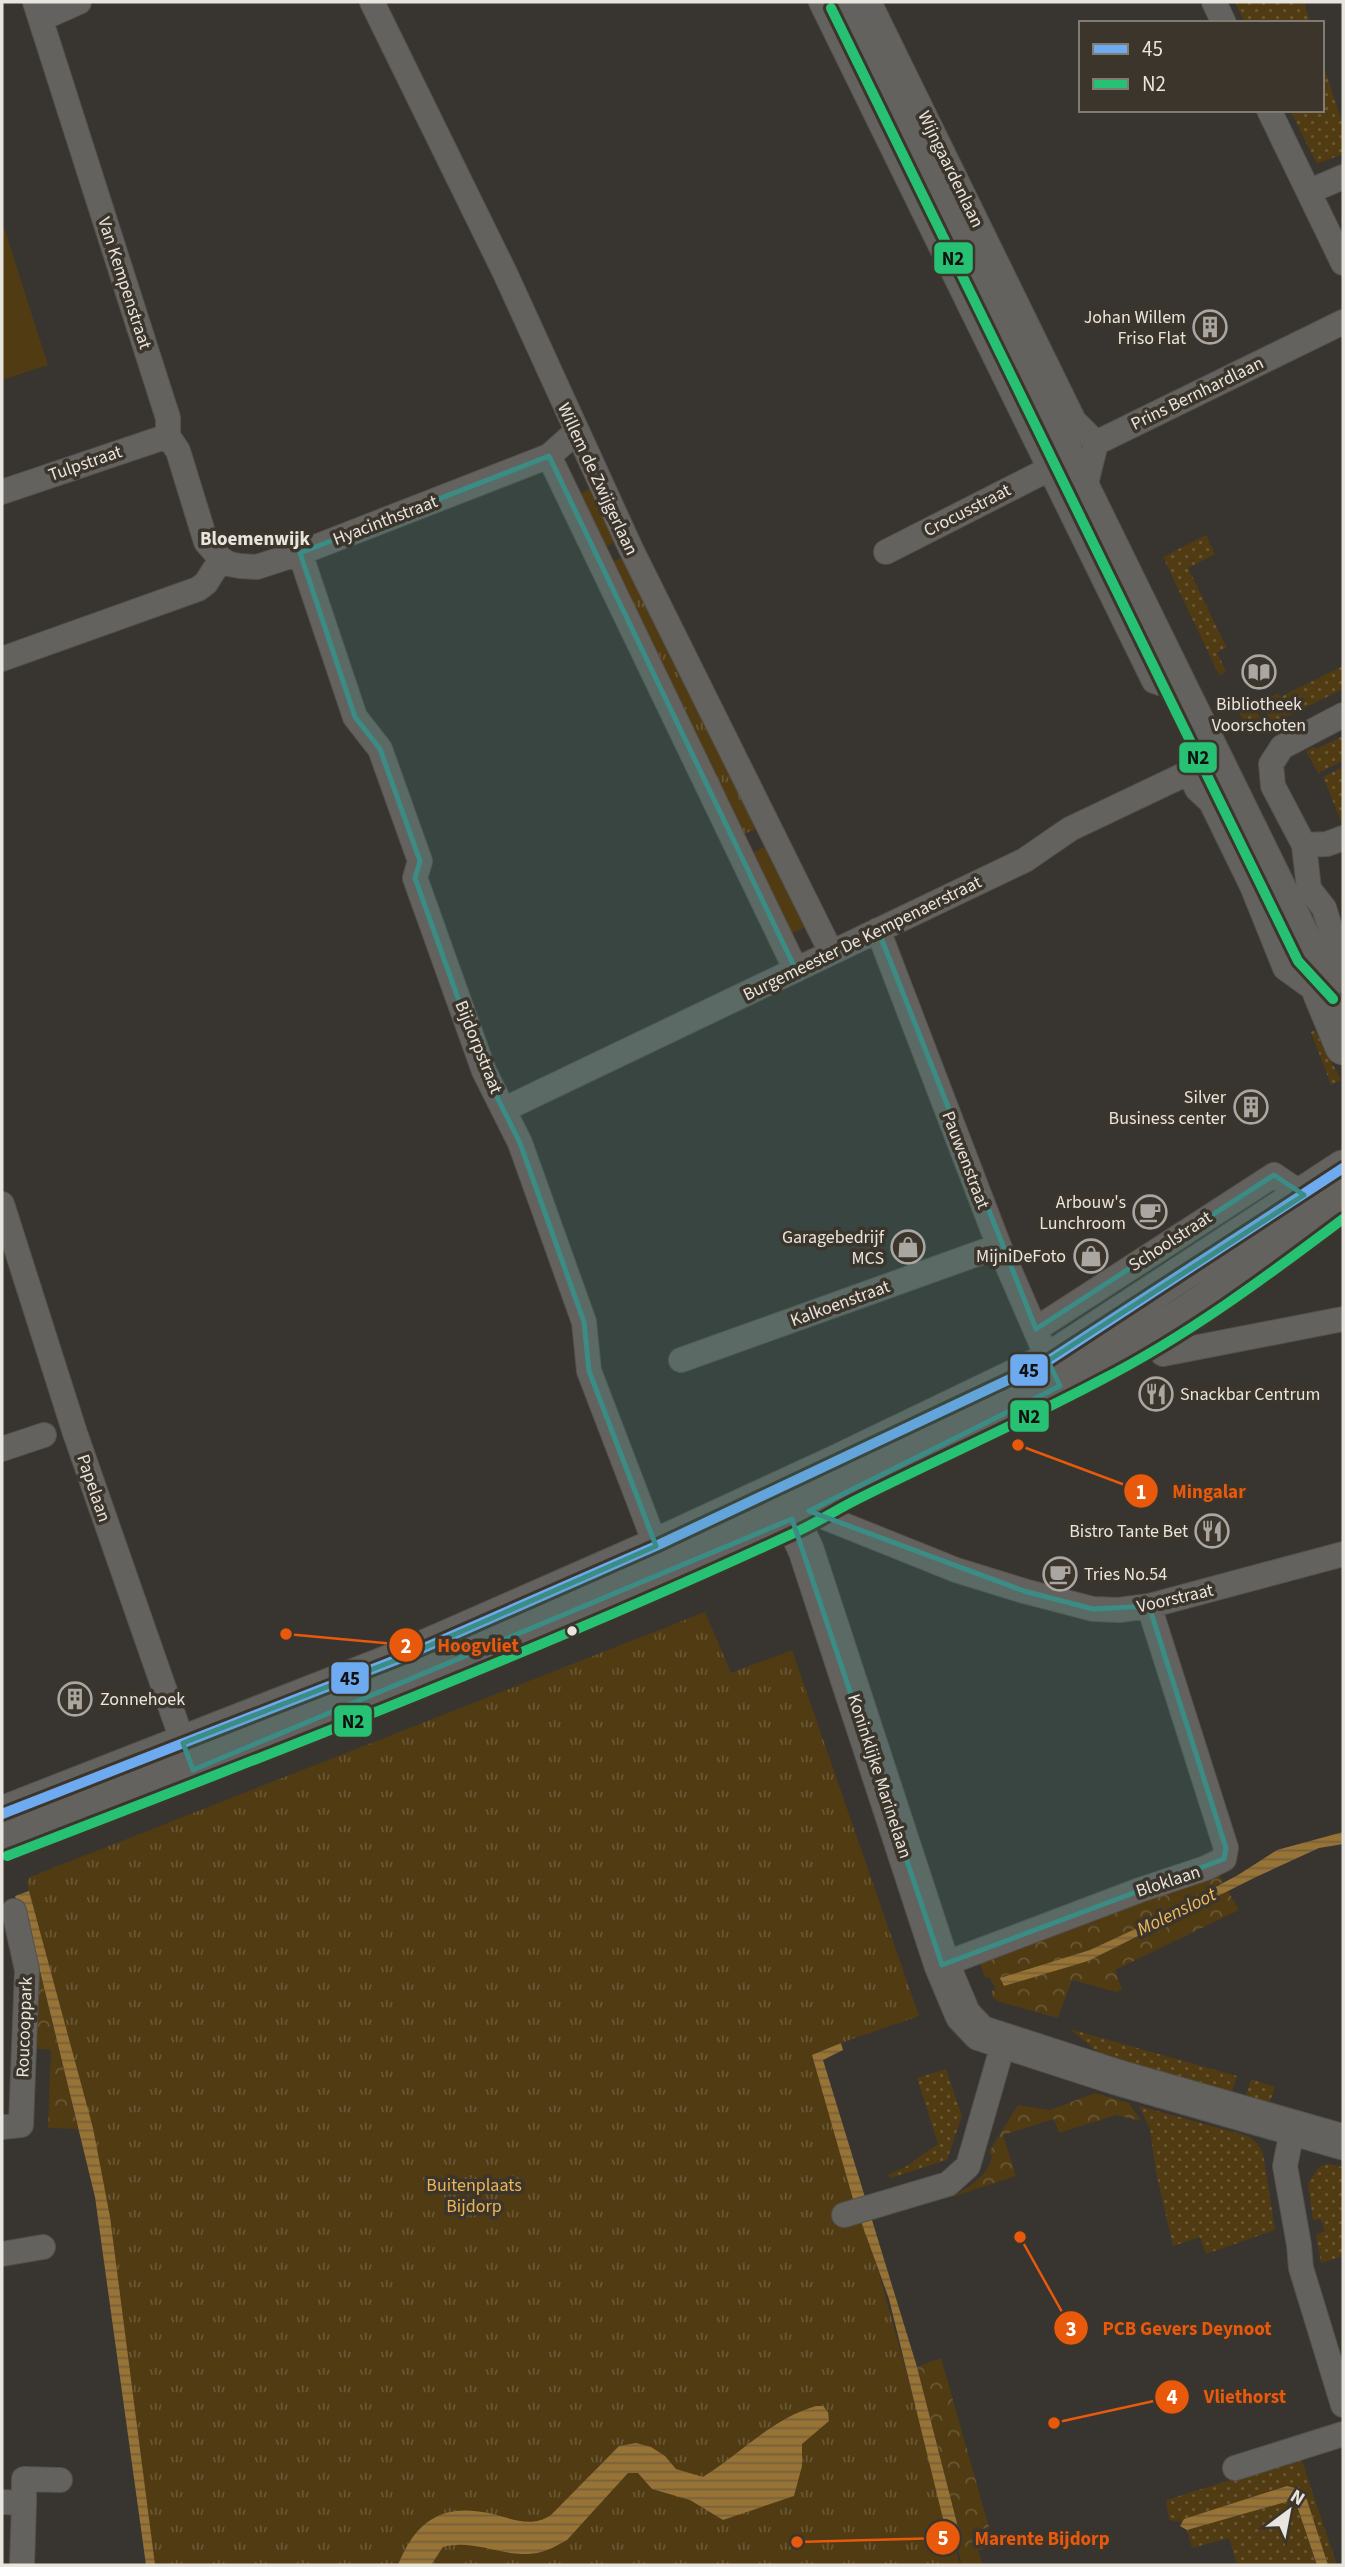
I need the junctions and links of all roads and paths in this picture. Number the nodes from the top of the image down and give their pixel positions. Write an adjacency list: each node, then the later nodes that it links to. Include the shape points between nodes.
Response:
1 (79, 2): 7 (street)
2 (372, 2): 14 (street, Willem de Zwijgerlaan, via 505,273)
3 (821, 2): 18 (street)
4 (844, 2): 20 (main road, Wijngaardenlaan)
5 (869, 2): 16 (street, Wijngaardenlaan, via 1074,421)
6 (1214, 2): 8 (street)
7 (38, 10): 15 (street, Van Kempenstraat, via 168,418)
8 (1223, 21)
9 (1270, 112): 11 (street)
10 (1343, 177): 11 (street)
11 (1310, 191): 12 (street)
12 (1343, 263)
13 (1343, 321): 16 (street, Prins Bernhardlaan)
14 (576, 432): 17 (street, Hyacinthstraat); 31 (street, Willem de Zwijgerlaan)
15 (167, 436): 19 (street, Tulpstraat); 23 (street, Van Kempenstraat, via 178,451 206,542)
16 (1096, 443): 20 (street)
17 (548, 456): 22 (street, Hyacinthstraat); 32 (street, Willem de Zwijgerlaan)
18 (1049, 469): 21 (street, Crocusstraat); 25 (street, via 1154,681)
19 (2, 492)
20 (1084, 492): 25 (main road, Wijngaardenlaan)
21 (886, 552)
22 (300, 553): 23 (street, Hyacinthstraat, via 257,567); 35 (street, Bijdorpstraat, via 355,718 380,749 420,861 415,878 484,1071)
23 (221, 559): 24 (street, via 198,589)
24 (2, 659)
25 (1181, 690): 27 (main road, Wijngaardenlaan)
26 (1343, 715): 29 (street, via 1282,747 1271,764 1273,786)
27 (1202, 766): 30 (street, Burgemeester De Kempenaerstraat, via 1070,829 1025,860); 33 (main road, Wijngaardenlaan, via 1311,955); 33 (street, Wijngaardenlaan, via 1197,789 1211,802 1252,886 1284,968)
28 (1343, 838): 29 (street, via 1327,845)
29 (1304, 845): 33 (street, Wijngaardenlaan, via 1309,890 1324,908 1339,955)
30 (878, 930): 31 (street, Burgemeester De Kempenaerstraat); 39 (street, Pauwenstraat)
31 (831, 952): 32 (street, Burgemeester De Kempenaerstraat)
32 (796, 970): 35 (street, Burgemeester De Kempenaerstraat)
33 (1336, 988): 34 (main road, Wijngaardenlaan)
34 (1343, 1047)
35 (505, 1109): 47 (street, Bijdorpstraat, via 584,1322 589,1371)
36 (1343, 1168): 42 (main road, Schoolstraat)
37 (1343, 1202): 42 (main road, Schoolstraat, via 1185,1314 1097,1367)
38 (2, 1204): 50 (street, Papelaan, via 75,1433)
39 (999, 1246): 42 (street, Pauwenstraat); 43 (street, Kalkoenstraat)
40 (1343, 1319): 41 (street)
41 (1163, 1354)
42 (1048, 1359): 46 (main road, Schoolstraat)
43 (681, 1360)
44 (44, 1435): 45 (street)
45 (2, 1448)
46 (793, 1507): 47 (main road, Schoolstraat); 49 (street, Voorstraat, via 956,1570 1024,1591 1093,1609); 54 (main road, Koninklijke Marinelaan)
47 (658, 1548): 50 (main road, Schoolstraat)
48 (1343, 1554): 49 (street, Voorstraat)
49 (1149, 1606): 54 (street, Bloklaan, via 1226,1848 1224,1859)
50 (188, 1756): 51 (main road); 52 (main road)
51 (2, 1814)
52 (2, 1843)
53 (14, 1911): 57 (street, Roucooppark, via 27,1970 21,2125)
54 (954, 1961): 55 (main road, Koninklijke Marinelaan, via 963,2015 980,2033)
55 (1004, 2041): 56 (main road, Koninklijke Marinelaan); 59 (street, via 968,2166 948,2184)
56 (1293, 2126): 58 (main road, Koninklijke Marinelaan); 62 (street, via 1285,2166 1301,2268)
57 (2, 2127)
58 (1343, 2142)
59 (844, 2215)
60 (43, 2247): 61 (street)
61 (2, 2254)
62 (1343, 2405)
63 (1343, 2434): 64 (street)
64 (1235, 2468)
65 (60, 2480): 66 (street, via 24,2479)
66 (13, 2502): 67 (street)
67 (22, 2565)

